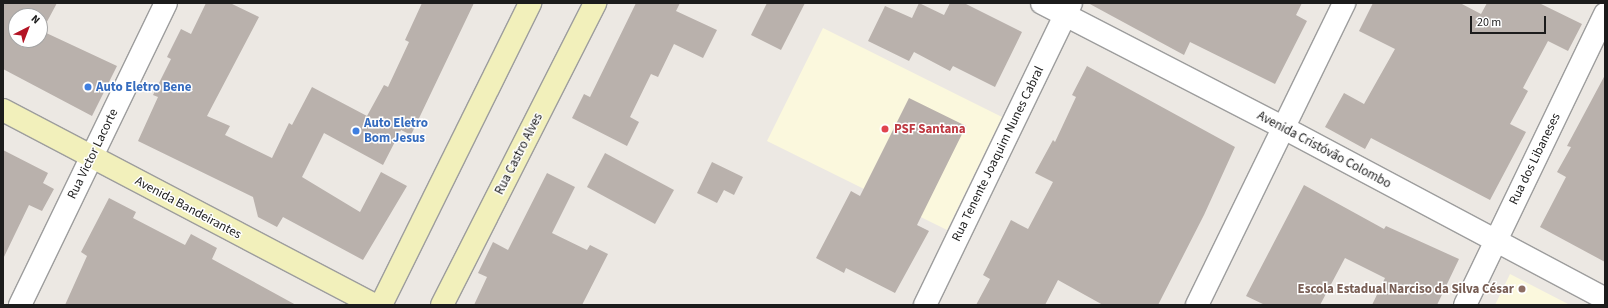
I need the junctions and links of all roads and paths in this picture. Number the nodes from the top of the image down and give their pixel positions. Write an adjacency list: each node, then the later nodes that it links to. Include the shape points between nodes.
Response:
1 (166, 3): 10 (street, Rua Victor Lacorte)
2 (530, 3): 15 (main road)
3 (595, 3): 16 (main road, Rua Castro Alves)
4 (1042, 3): 6 (street, Avenida Cristóvão Colombo)
5 (1344, 3): 9 (street)
6 (1068, 9): 9 (street, Avenida Cristóvão Colombo); 17 (street, Rua Tenente Joaquim Nunes Cabral)
7 (1605, 14): 11 (street, Rua dos Libaneses)
8 (3, 110): 10 (main road, Avenida Bandeirantes)
9 (1284, 128): 11 (street, Avenida Cristóvão Colombo); 18 (street)
10 (92, 157): 13 (street, Rua Victor Lacorte); 14 (main road, Avenida Bandeirantes)
11 (1496, 241): 12 (street, Avenida Cristóvão Colombo); 19 (street, Rua dos Libaneses)
12 (1605, 300)
13 (20, 305)
14 (374, 305)
15 (381, 305)
16 (442, 305)
17 (925, 305)
18 (1197, 305)
19 (1465, 305)

